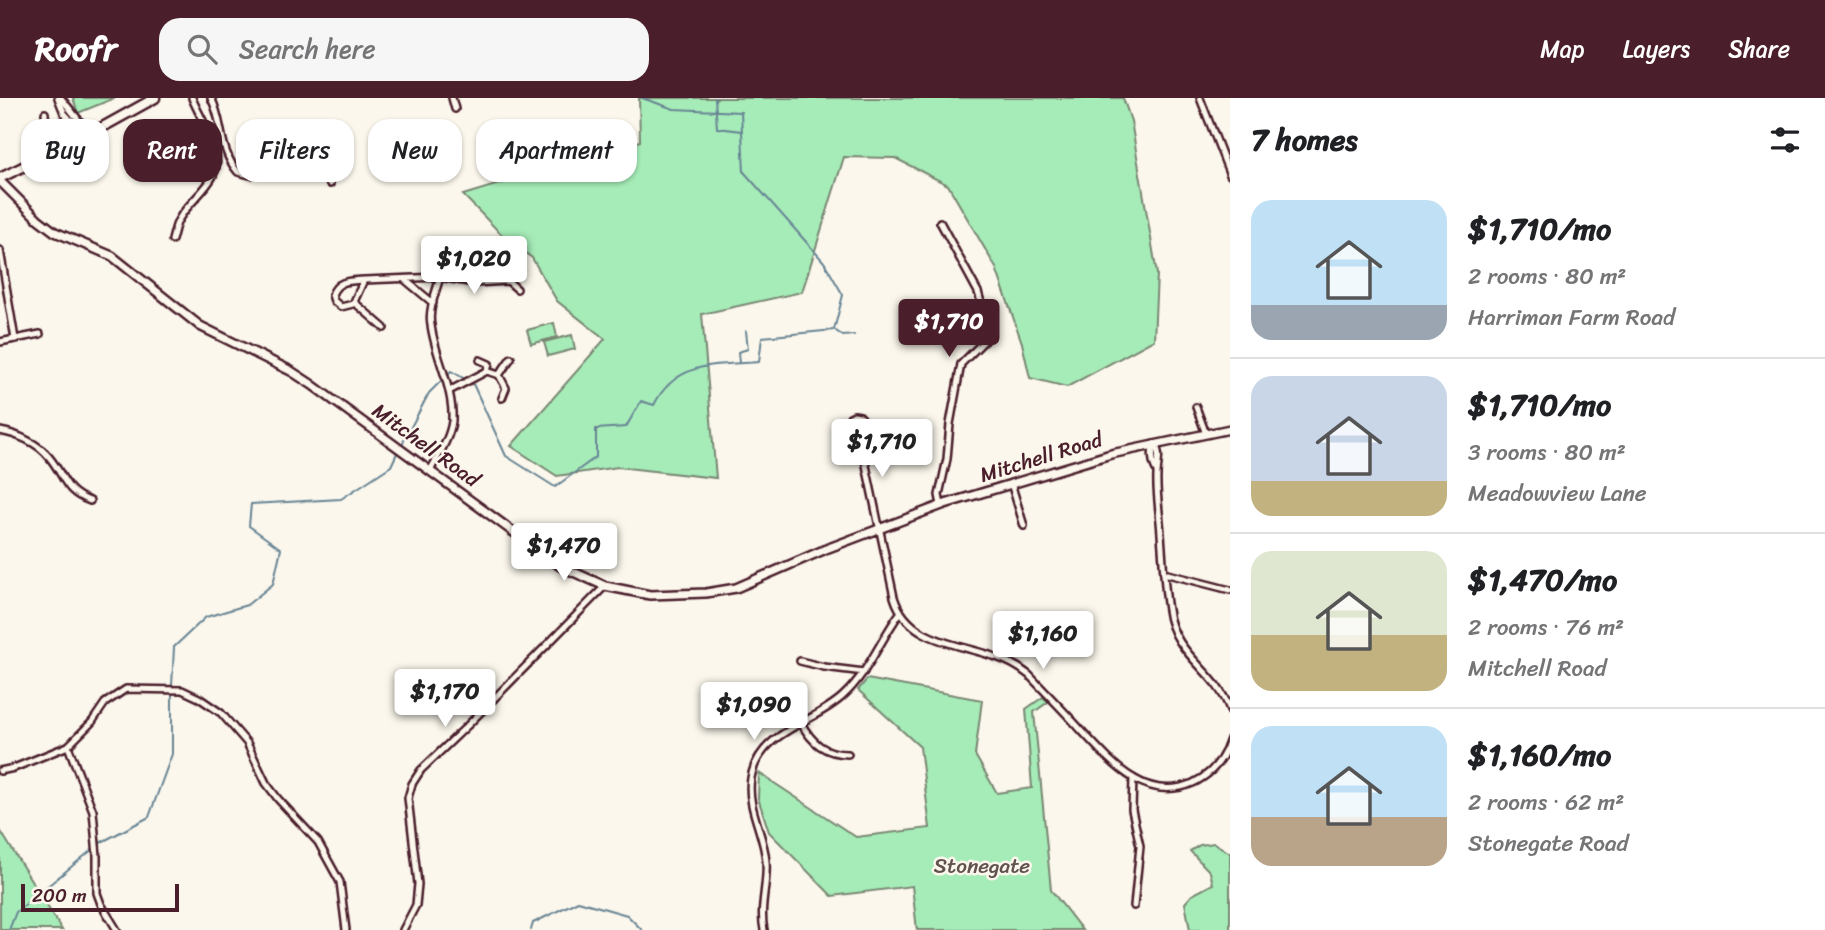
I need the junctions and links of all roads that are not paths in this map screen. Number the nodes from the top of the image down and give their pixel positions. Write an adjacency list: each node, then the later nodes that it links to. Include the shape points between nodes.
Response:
1 (59, 98): 10 (street)
2 (155, 98): 11 (main road)
3 (191, 98): 18 (street, via 218,158 216,171 179,219)
4 (211, 98): 16 (street, via 219,111 225,149 238,172 250,175 301,156 314,161)
5 (452, 98): 7 (street)
6 (1200, 98): 12 (street)
7 (455, 109)
8 (44, 113): 9 (street)
9 (45, 119)
10 (75, 119)
11 (109, 123)
12 (1228, 161): 14 (street)
13 (21, 169): 15 (main road)
14 (1230, 176)
15 (0, 179): 42 (street, Mitchell Road, via 46,226 113,256 200,326 291,371)
16 (330, 184)
17 (940, 222): 45 (street, via 978,292 989,329 986,340 961,364)
18 (172, 240)
19 (0, 250): 28 (street)
20 (440, 277): 21 (street); 23 (street, via 475,283 508,281); 25 (street)
21 (404, 279): 22 (street); 25 (street)
22 (364, 280): 24 (street); 24 (street, via 342,282 333,291 339,306)
23 (517, 289)
24 (354, 302): 26 (street)
25 (433, 303): 34 (street, via 430,323)
26 (384, 328)
27 (40, 334): 28 (street)
28 (15, 339): 29 (street)
29 (0, 342)
30 (511, 358): 33 (street)
31 (480, 360): 32 (street, via 489,364)
32 (487, 371): 33 (street); 34 (street)
33 (499, 375): 35 (street, via 506,388)
34 (449, 391): 42 (street, via 452,422)
35 (502, 398)
36 (1196, 407): 39 (street)
37 (1230, 429): 39 (street, Mitchell Road)
38 (0, 431): 44 (street, via 14,433 38,447 67,486)
39 (1206, 434): 41 (street, Mitchell Road)
40 (860, 437): 47 (street)
41 (1154, 444): 43 (street, Mitchell Road); 48 (street)
42 (430, 471): 49 (street, Mitchell Road, via 546,557)
43 (1011, 483): 45 (street, Mitchell Road); 46 (street)
44 (90, 501)
45 (941, 505): 47 (street, Mitchell Road)
46 (1024, 526)
47 (879, 528): 49 (street, Mitchell Road, via 725,591 650,594); 51 (street)
48 (1164, 573): 50 (street); 54 (street, via 1168,615 1176,638 1224,694)
49 (604, 586): 64 (street, via 421,770 412,785 408,798 418,884 416,905)
50 (1230, 590)
51 (900, 613): 53 (street); 60 (street, via 927,636 1015,665 1118,769)
52 (800, 661): 53 (street)
53 (864, 672): 55 (street, via 829,708)
54 (1230, 710)
55 (801, 723): 58 (street, via 818,746); 65 (street, via 768,745 751,780 751,799 767,863)
56 (1230, 739): 60 (street, via 1218,764 1188,785 1158,788)
57 (68, 746): 59 (street); 62 (street, via 93,811 97,893); 63 (street, via 104,703 126,689 182,691 199,698 221,713 247,743 278,799 318,842 340,882)
58 (848, 754)
59 (0, 771)
60 (1133, 778): 61 (street, via 1132,810 1140,846)
61 (1134, 906)
62 (117, 930)
63 (346, 930)
64 (403, 930)
65 (764, 930)

